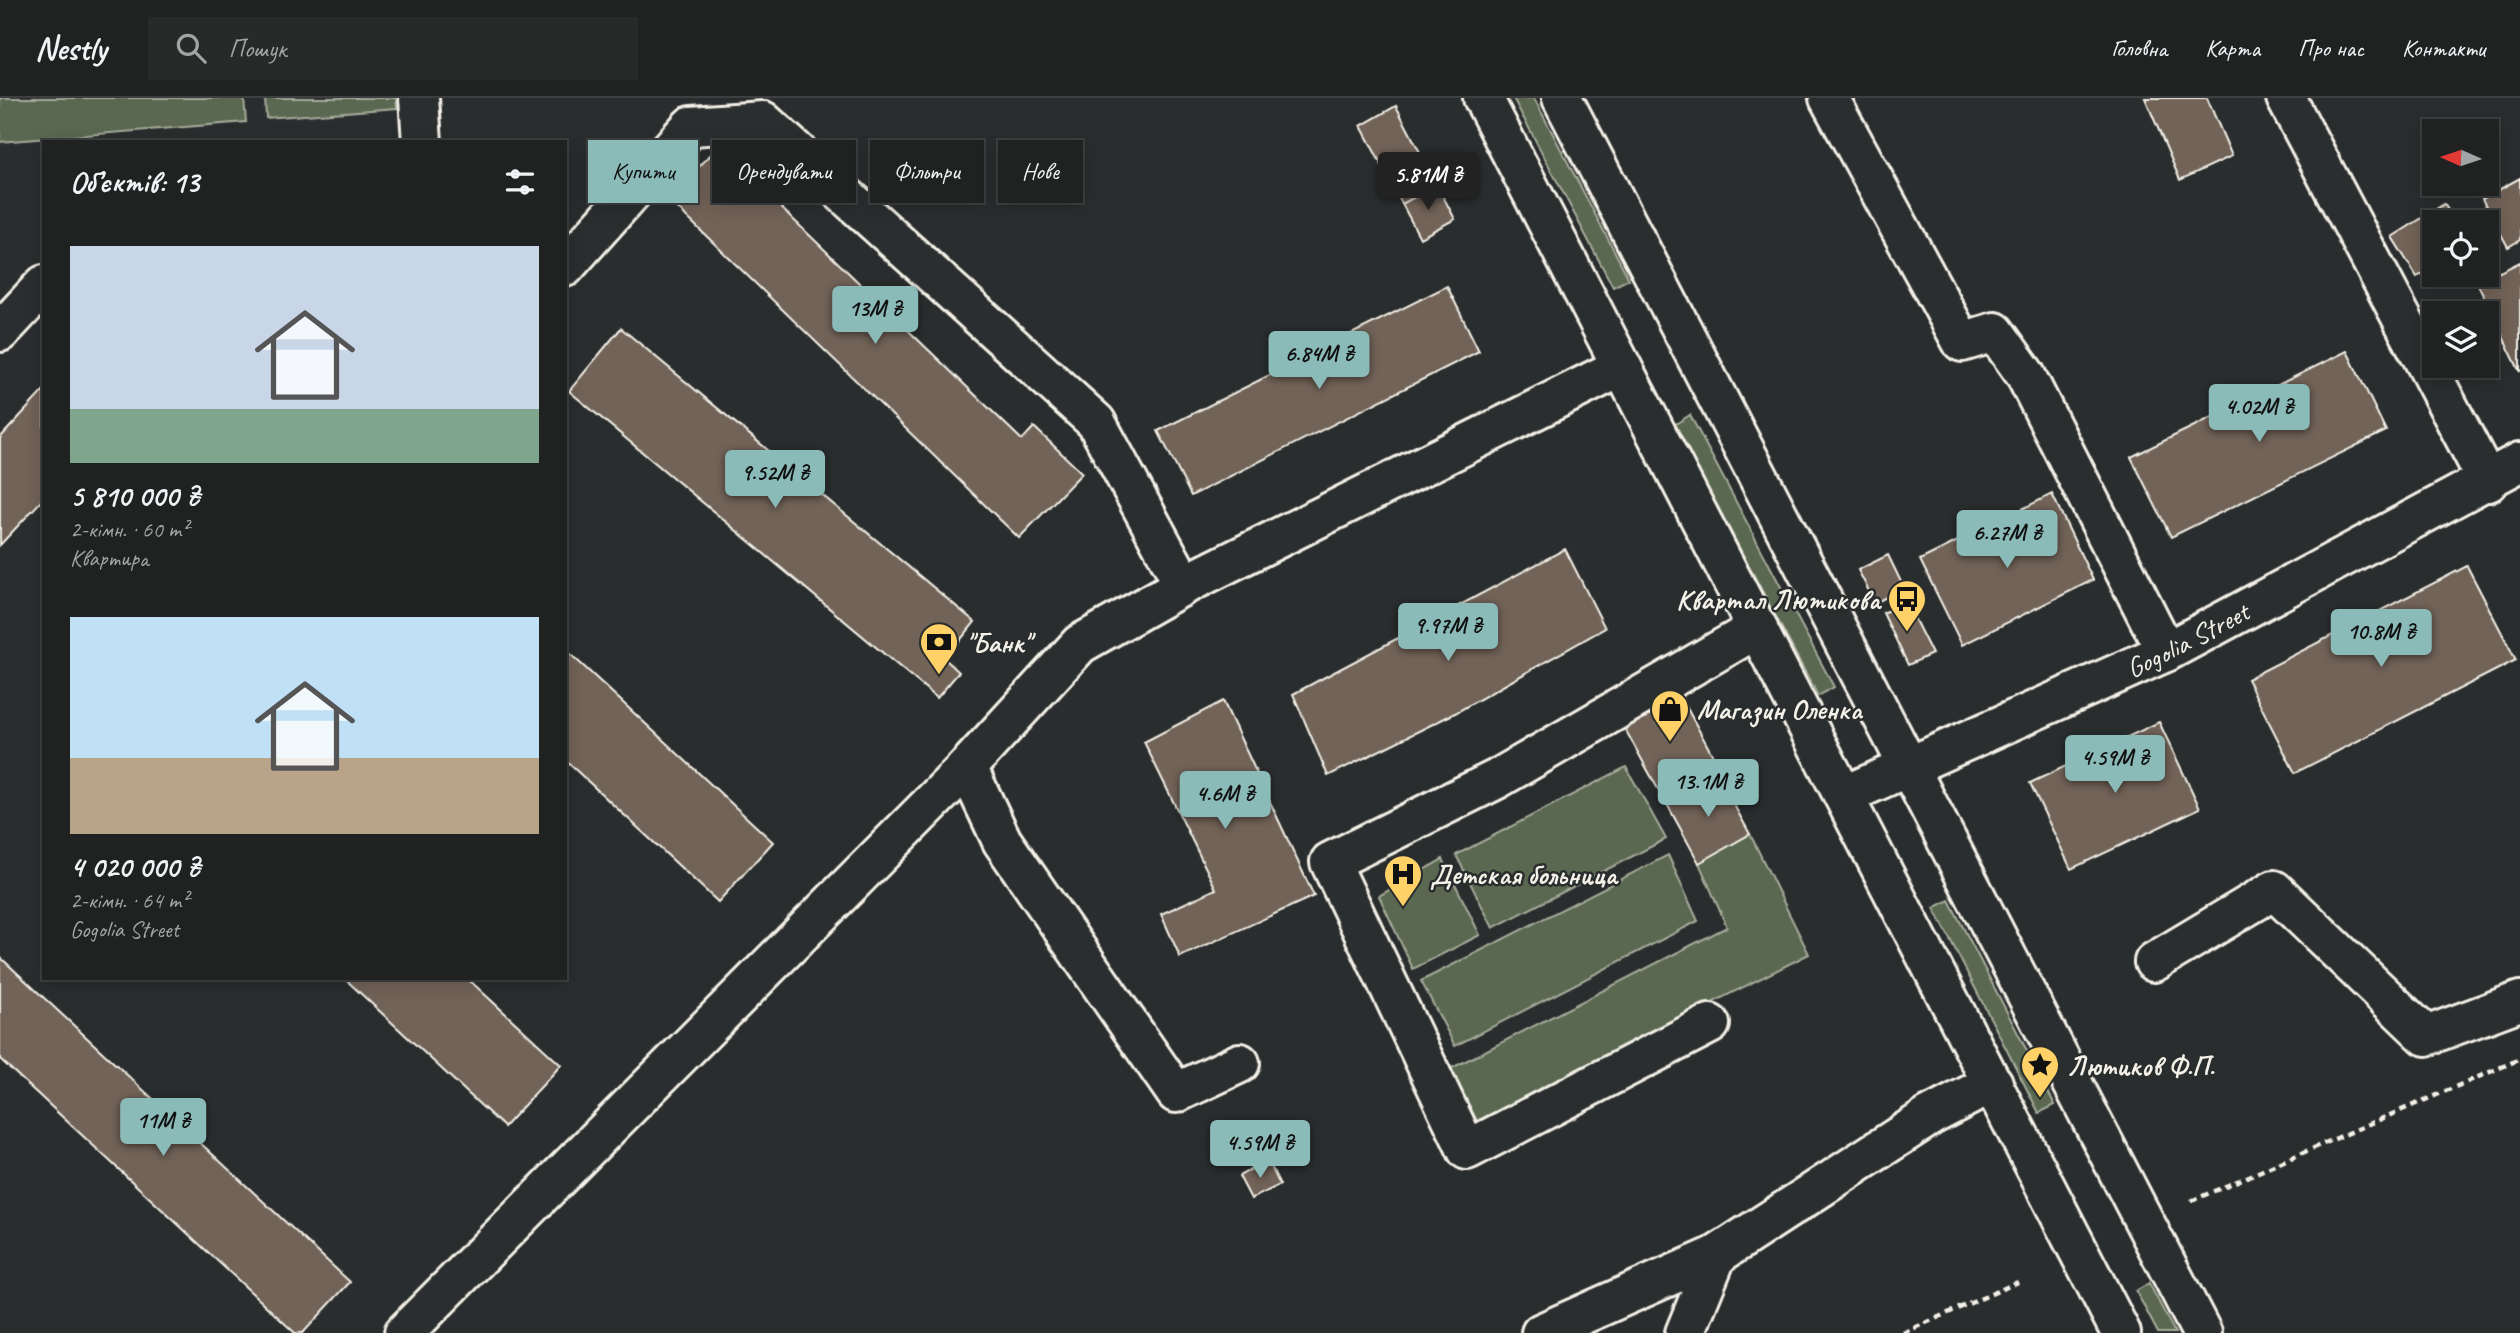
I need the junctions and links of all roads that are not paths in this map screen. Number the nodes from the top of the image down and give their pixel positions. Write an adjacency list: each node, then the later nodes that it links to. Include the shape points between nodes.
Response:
1 (419, 98): 6 (street)
2 (1483, 98): 10 (street)
3 (1562, 98): 17 (street)
4 (1829, 98): 15 (street, via 1962,342 1995,332 2025,374)
5 (2286, 98): 12 (street)
6 (422, 140)
7 (567, 265): 13 (street, via 691,126 763,121 1096,422)
8 (42, 287): 9 (street)
9 (0, 332)
10 (1621, 367): 13 (street); 14 (street)
11 (2520, 462): 12 (street, Gogolia Street)
12 (2488, 482): 15 (street, Gogolia Street)
13 (1184, 585): 16 (street, via 1080,644)
14 (1758, 628): 18 (street); 21 (street, via 1497,779 1330,862 1467,1150)
15 (2166, 652): 17 (street, Gogolia Street)
16 (967, 767): 22 (street, via 1002,841 1176,1093); 25 (street)
17 (1908, 767): 18 (street, Gogolia Street); 29 (street)
18 (1845, 795): 23 (street)
19 (2154, 962): 20 (street, via 2274,890 2426,1036)
20 (2520, 1000)
21 (1710, 1024)
22 (1240, 1063)
23 (1993, 1083): 24 (street, via 1930,1116); 28 (street)
24 (1717, 1255): 26 (street); 27 (street)
25 (404, 1333)
26 (1541, 1333)
27 (1685, 1333)
28 (2122, 1333)
29 (2202, 1333)

